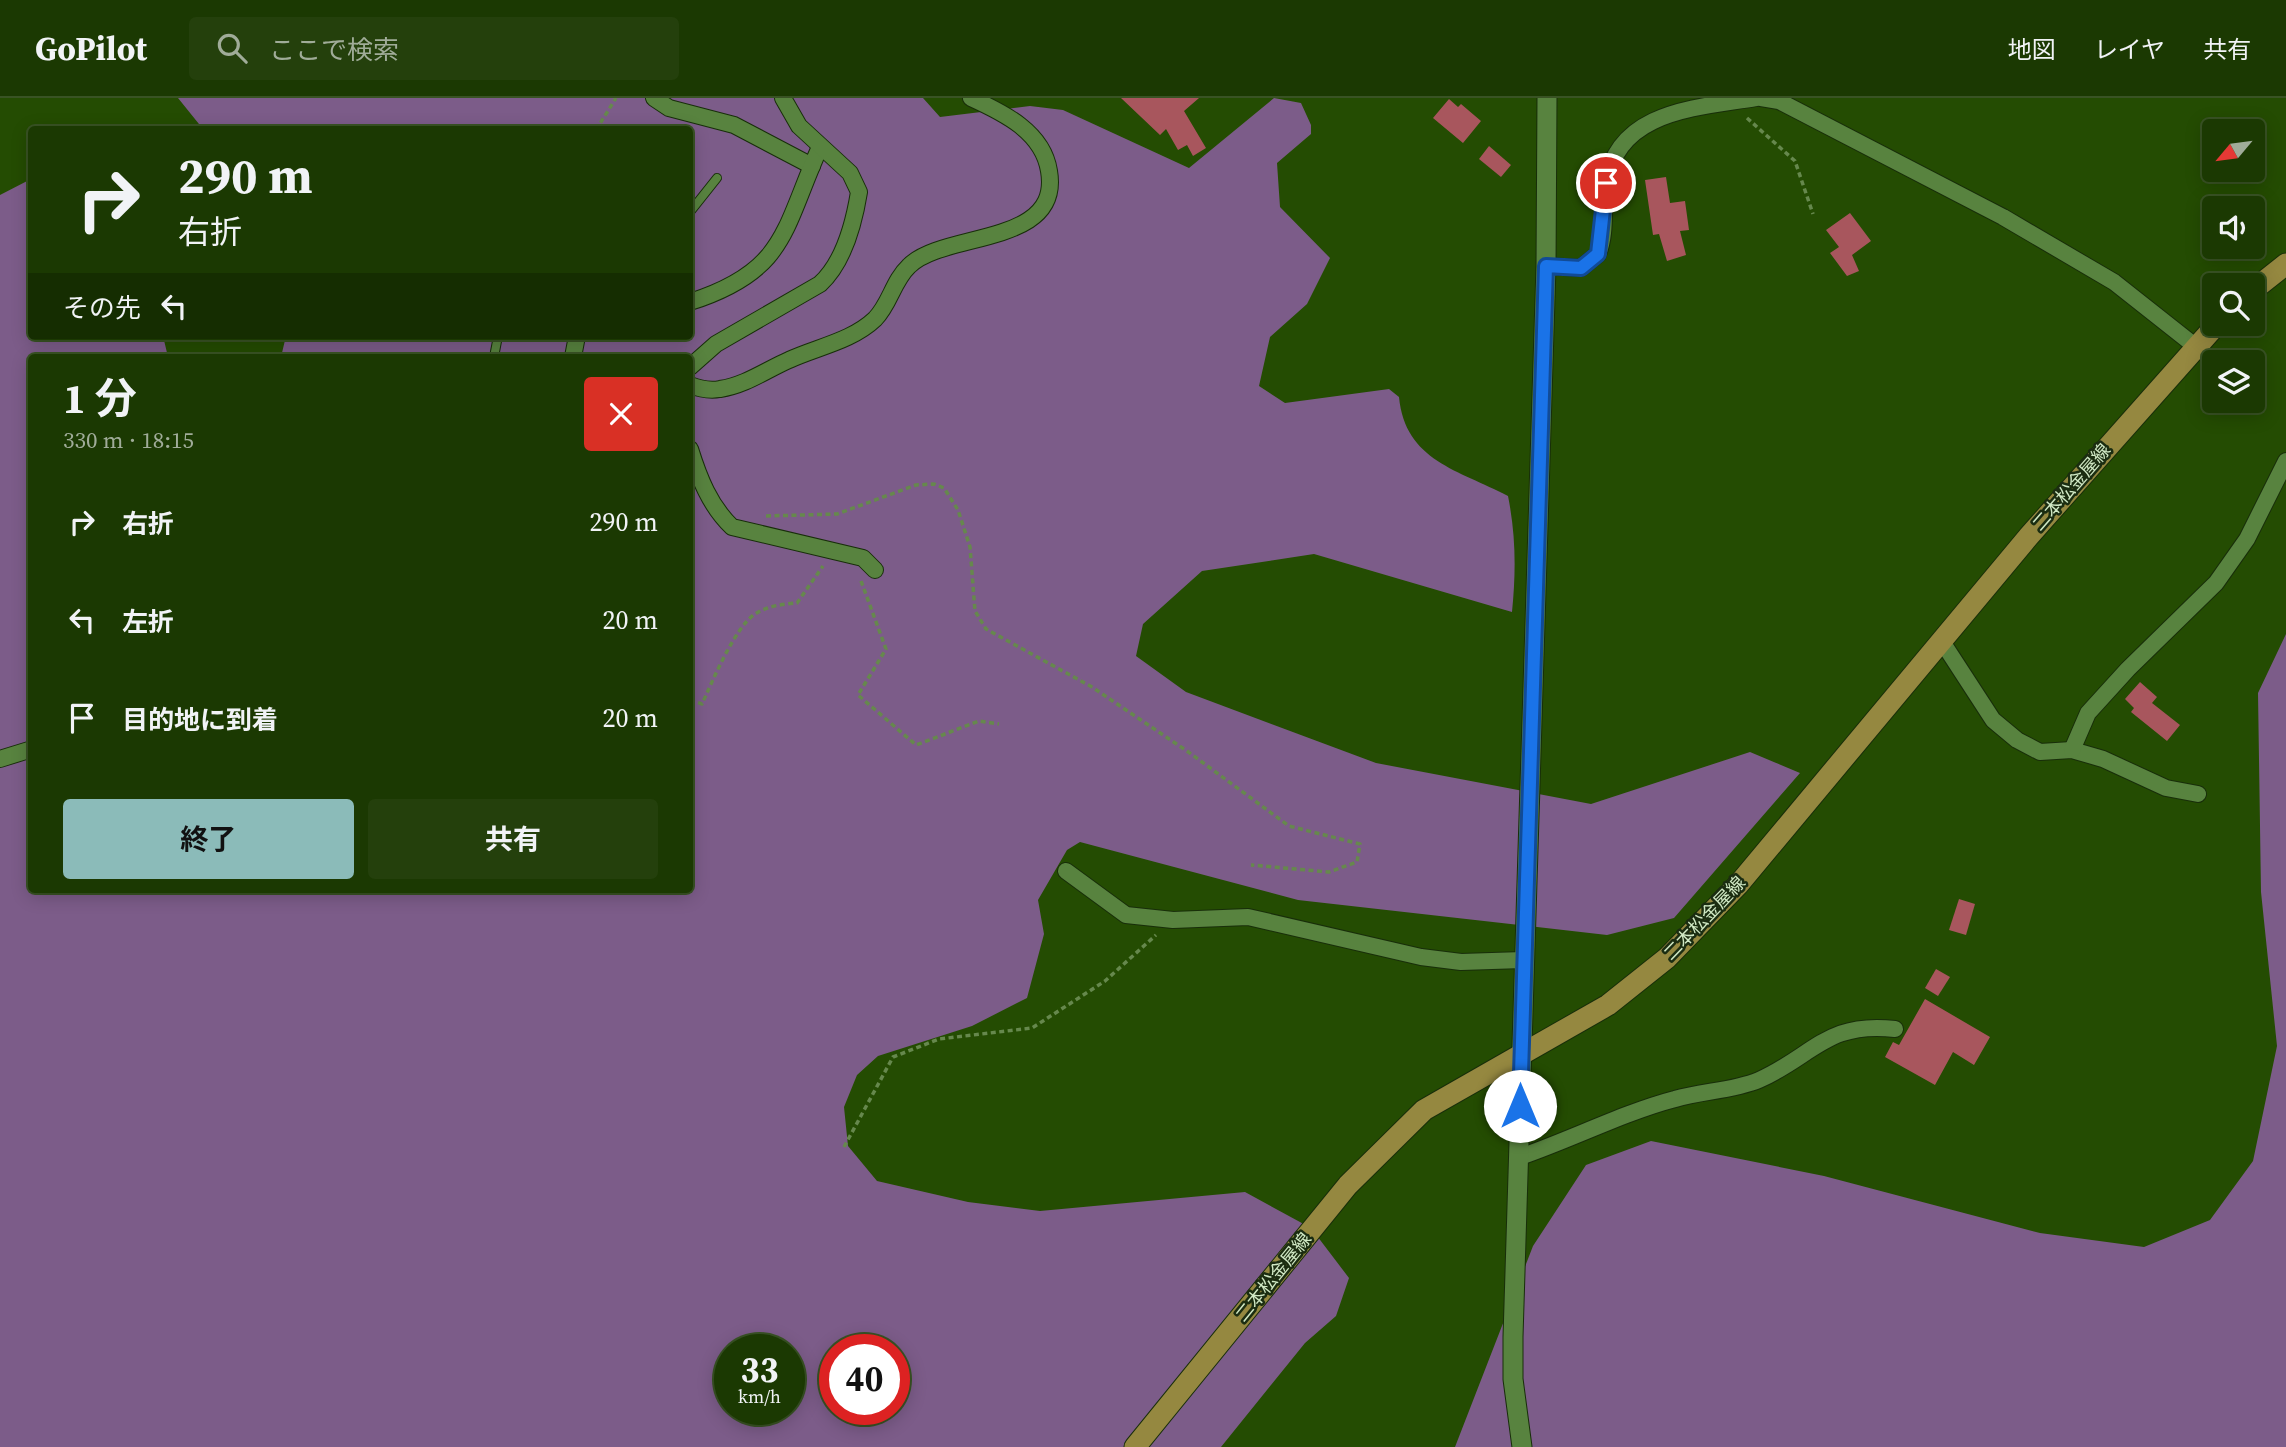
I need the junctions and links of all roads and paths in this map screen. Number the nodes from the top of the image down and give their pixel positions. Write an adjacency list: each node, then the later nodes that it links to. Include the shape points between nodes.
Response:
1 (616, 98): 8 (path)
2 (654, 98): 10 (street, via 670,108 734,125)
3 (783, 98): 9 (street, via 799,126)
4 (971, 98): 21 (street, via 1016,122 1042,148 1049,167 1046,204 995,236 917,259 903,271 876,318 854,334 735,386 711,390)
5 (1547, 98): 15 (street)
6 (1759, 98): 7 (street); 19 (street, via 1779,101 2025,230 2114,282)
7 (1730, 102): 13 (path, via 1795,161); 15 (street, via 1686,108 1637,129 1612,162 1598,254 1581,268)
8 (598, 126)
9 (820, 147): 10 (street); 20 (street, via 850,173 859,192 846,241 831,272 820,284 716,344)
10 (812, 166): 17 (street, via 790,226 763,265 745,279)
11 (717, 178): 12 (lane)
12 (693, 209)
13 (1814, 214)
14 (2286, 264): 16 (main road)
15 (1546, 266): 37 (street)
16 (2265, 281)
17 (693, 301)
18 (2204, 336): 19 (main road, 二本松金屋線)
19 (2194, 345): 27 (main road, 二本松金屋線)
20 (693, 364)
21 (693, 386)
22 (693, 457): 25 (street, via 720,517 732,527)
23 (2286, 461): 31 (street, via 2247,539 2216,583 2088,713)
24 (759, 517): 34 (path, via 837,513 916,485 944,488 958,510 970,547 975,611 986,629 1092,687 1289,826 1360,844 1357,862 1329,872)
25 (832, 553): 26 (street, via 863,558); 28 (path, via 797,603 753,615 728,649 702,704)
26 (874, 570): 29 (path, via 860,582 886,649 858,695 916,745 979,720)
27 (1941, 640): 31 (street, via 1993,720 2040,752); 39 (main road, 二本松金屋線, via 1738,885 1667,958 1608,1004)
28 (693, 701)
29 (999, 724)
30 (28, 750): 32 (street)
31 (2072, 750): 33 (street, via 2104,759 2166,788)
32 (0, 759)
33 (2198, 793)
34 (1251, 866)
35 (1066, 871): 36 (street, via 1126,915)
36 (1173, 920): 37 (street, via 1248,917 1422,957 1461,962); 40 (path, via 1105,981 1031,1028 939,1039 893,1056)
37 (1523, 960): 39 (street)
38 (1895, 1029): 41 (street, via 1850,1029 1820,1041 1758,1080 1674,1099)
39 (1519, 1056): 41 (street); 42 (main road, 二本松金屋線, via 1424,1110 1380,1151)
40 (844, 1147)
41 (1520, 1157): 43 (street, via 1513,1380)
42 (1135, 1447)
43 (1522, 1447)

